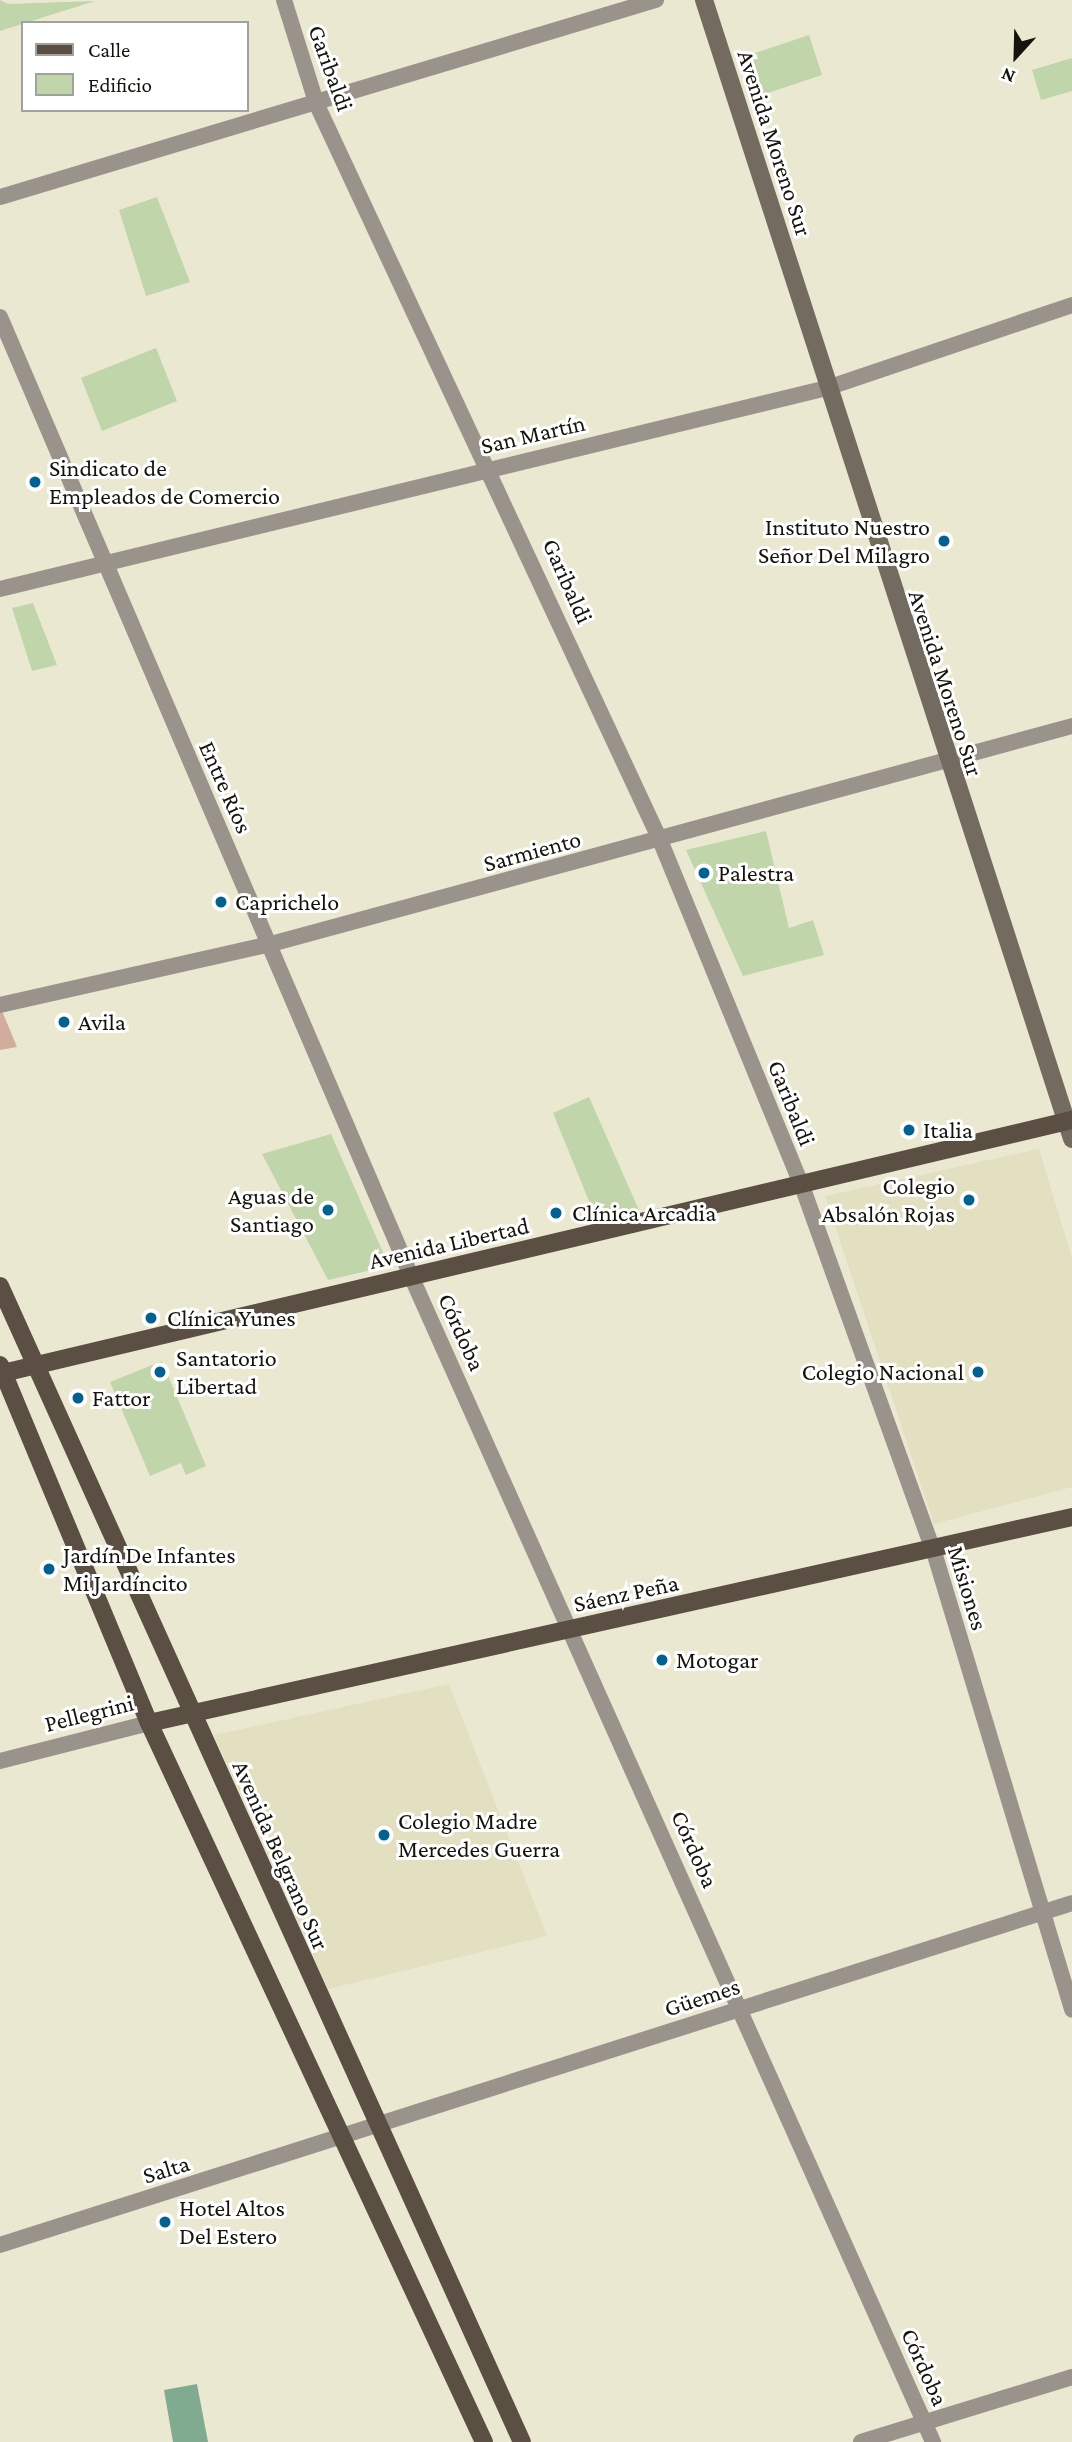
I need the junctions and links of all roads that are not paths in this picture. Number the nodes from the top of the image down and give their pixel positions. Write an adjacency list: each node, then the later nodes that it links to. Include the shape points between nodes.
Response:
1 (284, 0): 4 (street, Garibaldi)
2 (656, 0): 4 (street)
3 (704, 0): 8 (street, Avenida Moreno Sur)
4 (317, 105): 5 (street); 9 (street, Garibaldi)
5 (0, 197)
6 (1072, 305): 8 (street, San Martín)
7 (0, 317): 10 (street, Entre Ríos)
8 (827, 388): 9 (street, San Martín); 13 (street, Avenida Moreno Sur)
9 (491, 467): 10 (street, San Martín); 14 (street, Garibaldi)
10 (101, 561): 11 (street, San Martín); 15 (street, Entre Ríos)
11 (0, 589)
12 (1072, 726): 13 (street, Sarmiento)
13 (946, 762): 14 (street, Sarmiento); 17 (street, Avenida Moreno Sur)
14 (660, 840): 15 (street, Sarmiento); 19 (street, Garibaldi)
15 (271, 944): 16 (street, Sarmiento); 20 (street, Entre Ríos)
16 (0, 1005)
17 (1069, 1120): 18 (street, Avenida Moreno Sur); 19 (main road, Avenida Libertad)
18 (1072, 1139)
19 (802, 1186): 20 (main road, Avenida Libertad); 25 (street, Misiones)
20 (411, 1276): 22 (main road, Avenida Libertad); 26 (street, Córdoba)
21 (0, 1286): 22 (main road, Avenida Belgrano Sur)
22 (37, 1365): 23 (main road, Avenida Libertad); 27 (main road, Avenida Belgrano Sur)
23 (1, 1370): 28 (main road)
24 (1072, 1517): 25 (main road, Sáenz Peña)
25 (934, 1552): 26 (main road, Sáenz Peña); 31 (street, Misiones)
26 (571, 1630): 27 (main road, Sáenz Peña); 32 (street, Córdoba)
27 (190, 1711): 28 (main road, Pellegrini); 34 (main road, Avenida Belgrano Sur)
28 (149, 1723): 29 (street, Pellegrini); 35 (main road)
29 (0, 1761)
30 (1072, 1903): 31 (street, Güemes)
31 (1041, 1911): 32 (street, Güemes); 33 (street, Misiones)
32 (742, 2008): 34 (street, Güemes); 38 (street, Córdoba)
33 (1072, 2010)
34 (377, 2126): 35 (street, Güemes); 40 (main road, Avenida Belgrano Sur)
35 (346, 2136): 36 (street, Salta); 39 (main road)
36 (0, 2245)
37 (1072, 2377): 38 (street)
38 (925, 2424): 41 (street); 42 (street, Córdoba)
39 (484, 2442)
40 (522, 2442)
41 (861, 2442)
42 (933, 2442)

